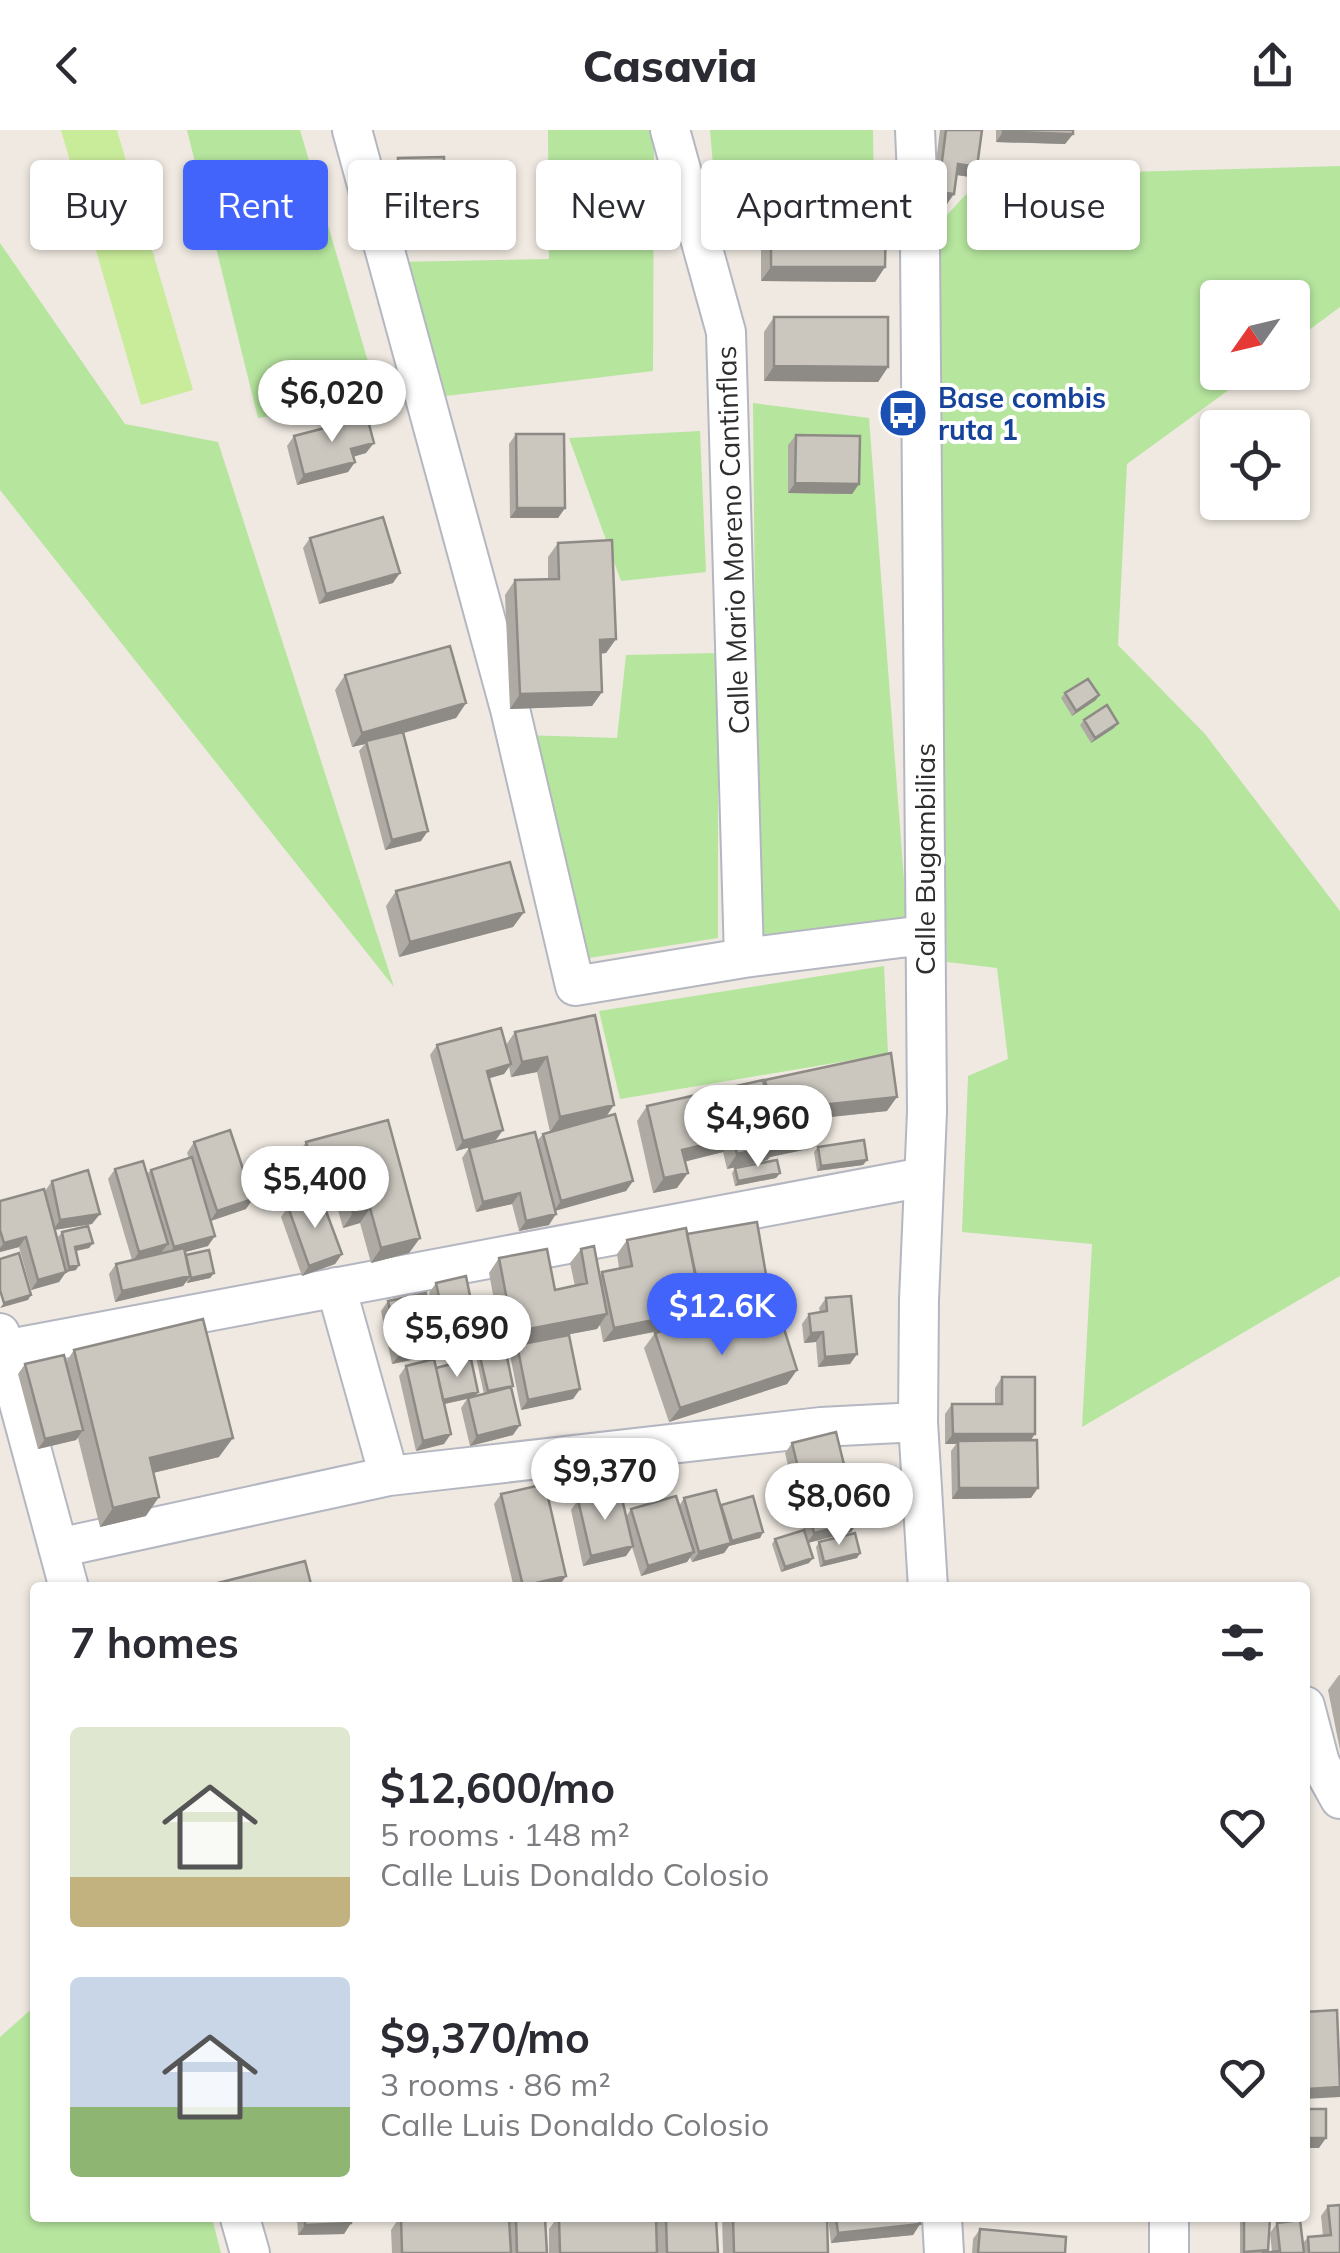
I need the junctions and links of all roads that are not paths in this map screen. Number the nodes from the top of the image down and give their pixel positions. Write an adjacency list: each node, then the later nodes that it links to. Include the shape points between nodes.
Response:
1 (352, 130): 5 (street, via 510,709 575,986)
2 (670, 130): 5 (street, Calle Mario Moreno Cantinflas, via 726,332)
3 (915, 130): 4 (street, Calle Bugambilias)
4 (924, 934): 5 (street); 6 (street, Calle Bugambilias)
5 (744, 958)
6 (924, 1176): 7 (street); 9 (street, Calle Bugambilias)
7 (336, 1287): 8 (street); 10 (street)
8 (2, 1342): 11 (street)
9 (918, 1422): 10 (street); 13 (street, Calle Bugambilias)
10 (389, 1476): 11 (street)
11 (58, 1548): 12 (street)
12 (67, 1582)
13 (928, 1582)
14 (1312, 1764): 15 (street)
15 (1340, 1800)
16 (241, 2222): 19 (street)
17 (942, 2222): 20 (street)
18 (1169, 2222): 21 (street)
19 (250, 2253)
20 (944, 2253)
21 (1169, 2253)

